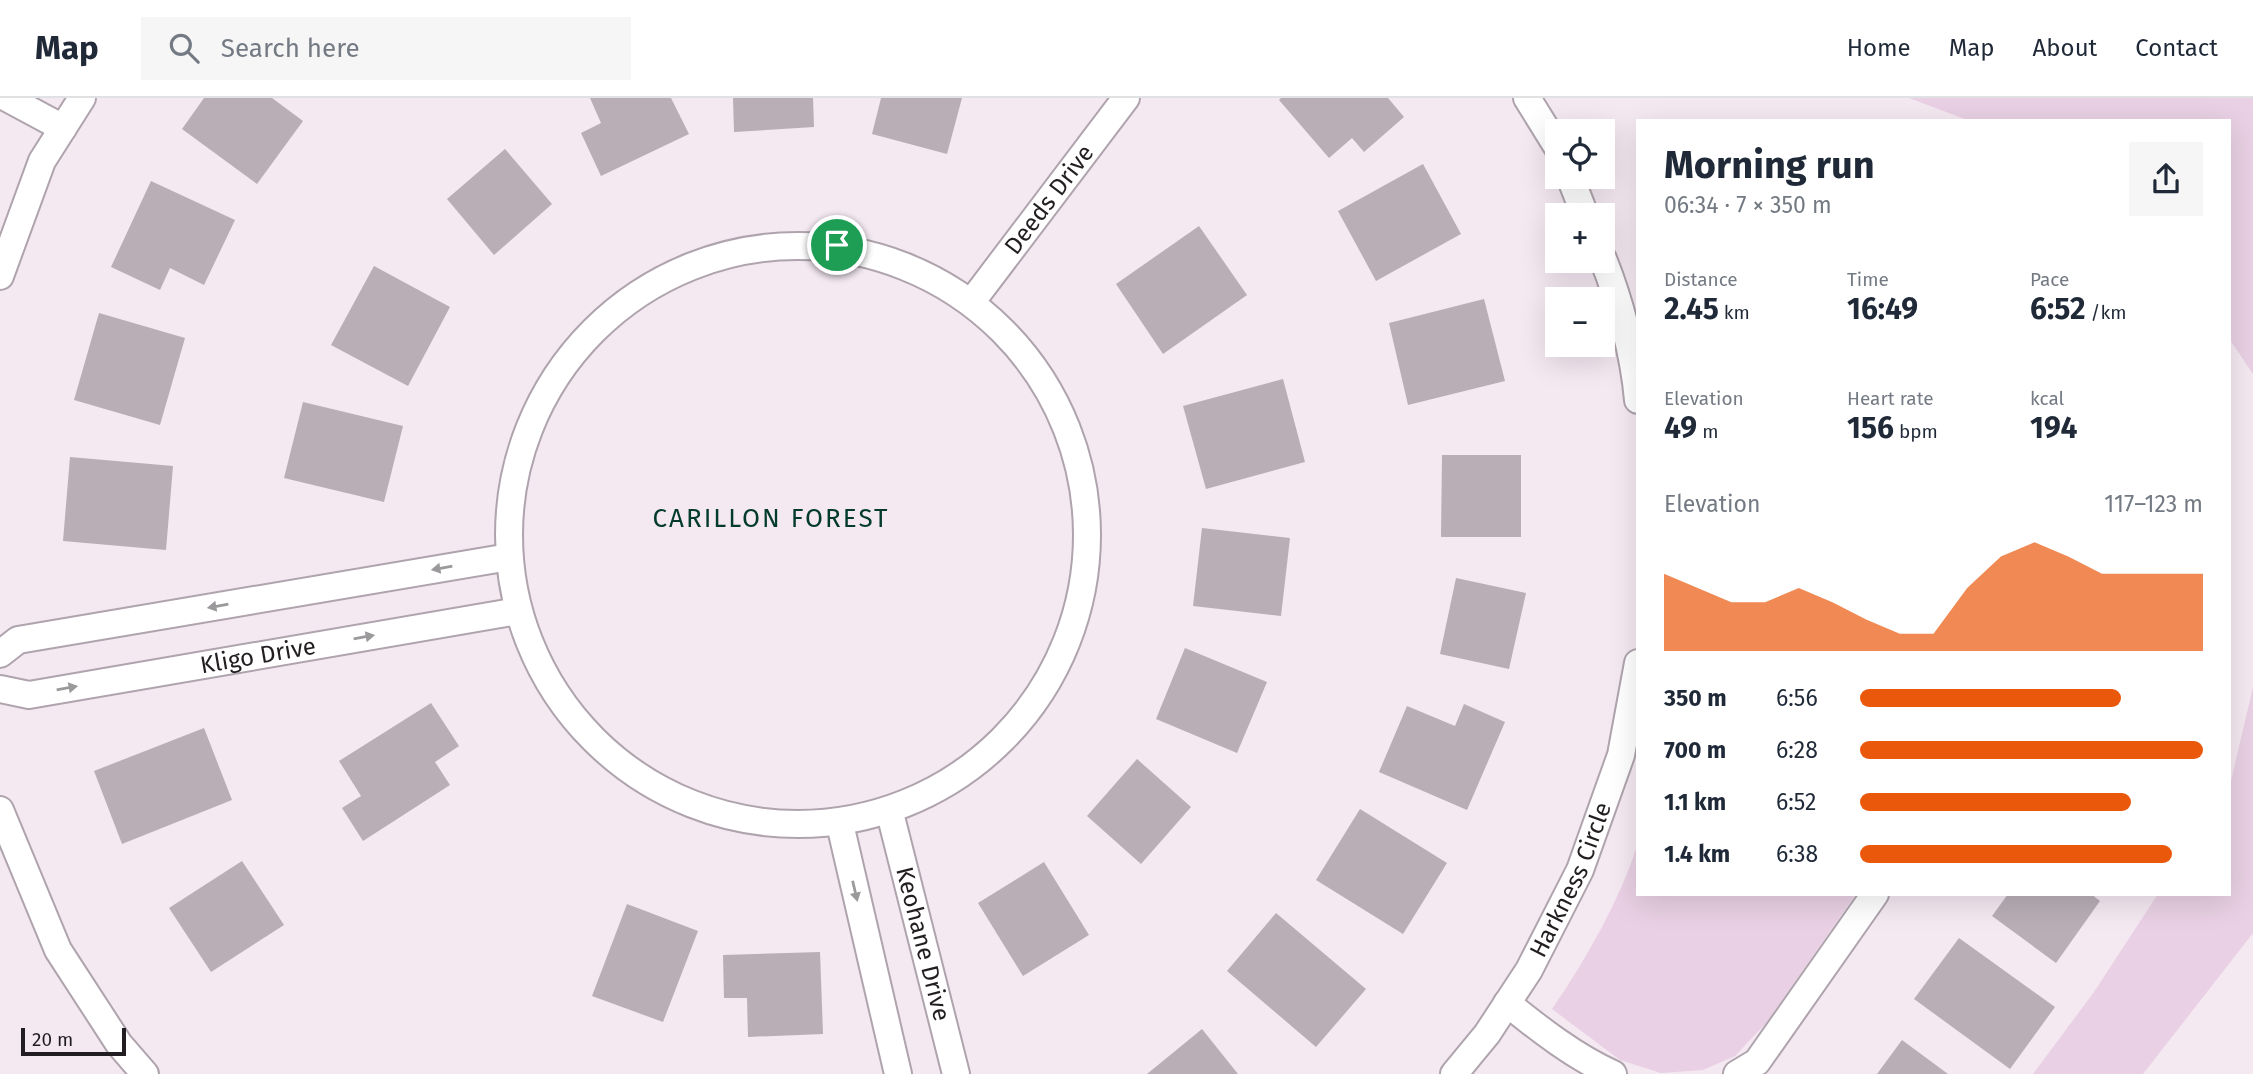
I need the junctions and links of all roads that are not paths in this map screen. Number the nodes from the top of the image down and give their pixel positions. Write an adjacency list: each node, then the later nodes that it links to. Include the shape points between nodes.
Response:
1 (7, 98): 6 (street)
2 (82, 98): 6 (street)
3 (1126, 98): 9 (street, Deeds Drive)
4 (1527, 98): 5 (street)
5 (1545, 127)
6 (63, 128): 8 (street, via 42,161)
7 (1608, 273): 10 (street)
8 (0, 276)
9 (973, 300): 11 (street, via 917,266 837,245 760,246 695,263 642,290 579,345 537,410 513,485); 17 (street, via 1005,332 1056,406 1080,483 1085,525 1083,573 1068,652 1036,707 972,771)
10 (1636, 367)
11 (509, 557): 12 (street); 13 (street, one-way to 13, via 18,640)
12 (518, 611): 15 (street, Kligo Drive, one-way to 12, via 29,695); 18 (street, via 537,663 587,736 664,794 747,823)
13 (0, 654)
14 (1636, 674): 20 (street, Harkness Circle, via 1621,755 1580,870)
15 (0, 689)
16 (0, 810): 21 (street, via 58,950 119,1044)
17 (890, 813): 18 (street); 23 (street, Keohane Drive)
18 (840, 824): 22 (street, one-way to 22)
19 (1874, 896): 26 (street, via 1757,1062)
20 (1507, 1003): 24 (street, Harkness Circle); 25 (street)
21 (145, 1074)
22 (898, 1074)
23 (956, 1074)
24 (1454, 1074)
25 (1613, 1074)
26 (1737, 1074)

